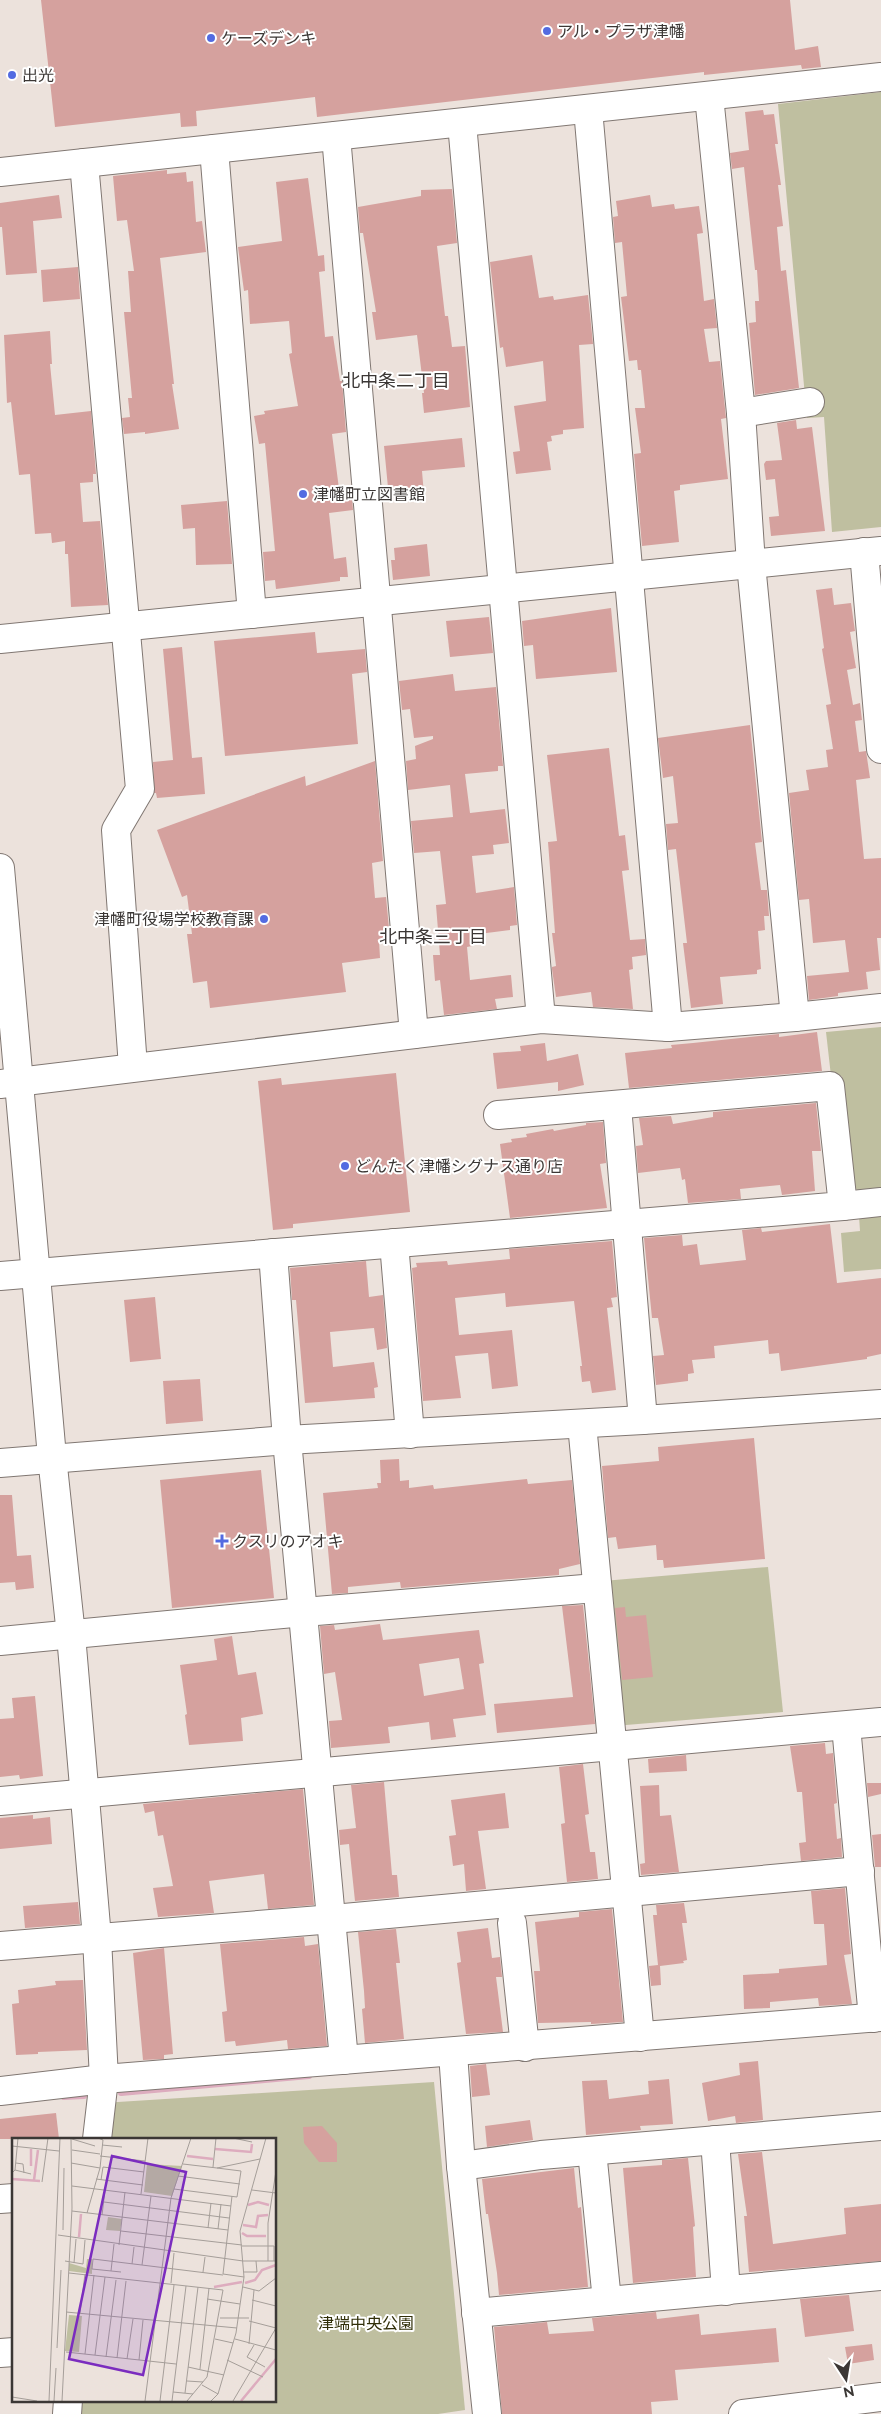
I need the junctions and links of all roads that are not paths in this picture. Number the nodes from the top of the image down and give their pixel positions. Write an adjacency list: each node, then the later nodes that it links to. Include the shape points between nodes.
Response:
1 (881, 77): 2 (street)
2 (709, 96): 3 (street); 10 (street)
3 (588, 109): 4 (street); 13 (street)
4 (462, 123): 5 (street); 14 (street)
5 (336, 136): 6 (street); 15 (street)
6 (214, 149): 7 (street); 16 (street)
7 (84, 163): 8 (street); 17 (street)
8 (0, 172)
9 (810, 402): 10 (street)
10 (741, 412): 12 (street)
11 (873, 552): 12 (street); 19 (street)
12 (751, 564): 13 (street); 22 (street)
13 (628, 576): 14 (street); 24 (street)
14 (503, 589): 15 (street); 23 (street)
15 (377, 601): 16 (street); 25 (street)
16 (252, 614): 17 (street)
17 (126, 626): 18 (street); 26 (street, via 140,788 116,830)
18 (0, 639)
19 (881, 750)
20 (0, 868): 27 (street)
21 (881, 1008): 22 (street)
22 (795, 1017): 24 (street)
23 (541, 1019): 24 (street); 25 (street)
24 (668, 1027)
25 (414, 1034): 26 (street)
26 (134, 1067): 27 (street)
27 (9, 1083): 35 (street)
28 (617, 1106): 29 (street); 31 (street, via 830,1086); 32 (street)
29 (498, 1115)
30 (881, 1202): 31 (street)
31 (843, 1206): 32 (street)
32 (627, 1225): 33 (street); 38 (street)
33 (394, 1243): 34 (street); 40 (street)
34 (273, 1253): 35 (street); 41 (street)
35 (36, 1272): 36 (street); 42 (street)
36 (0, 1276)
37 (881, 1404): 38 (street)
38 (643, 1420): 39 (street)
39 (582, 1424): 40 (street); 44 (street)
40 (410, 1434): 41 (street)
41 (288, 1440): 42 (street); 45 (street)
42 (52, 1458): 43 (street); 46 (street)
43 (0, 1463)
44 (596, 1588): 45 (street); 50 (street)
45 (304, 1612): 46 (street); 51 (street)
46 (71, 1635): 47 (street); 52 (street)
47 (0, 1642)
48 (881, 1722): 49 (street)
49 (846, 1726): 50 (street); 54 (street)
50 (613, 1747): 51 (street); 55 (street)
51 (319, 1773): 52 (street); 56 (street)
52 (84, 1794): 53 (street); 58 (street)
53 (0, 1801)
54 (860, 1872): 55 (street); 60 (street)
55 (626, 1893): 56 (street); 61 (street)
56 (333, 1919): 58 (street); 64 (street)
57 (512, 1923): 62 (street)
58 (97, 1938): 59 (street); 65 (street)
59 (0, 1946)
60 (877, 2018): 61 (street)
61 (640, 2037): 62 (street)
62 (525, 2047): 63 (street)
63 (454, 2052): 64 (street); 71 (street)
64 (344, 2060): 65 (street)
65 (104, 2079): 66 (street); 68 (street)
66 (0, 2091)
67 (881, 2126): 69 (street)
68 (98, 2138)
69 (715, 2140): 70 (street); 73 (street)
70 (592, 2151): 71 (street); 74 (street)
71 (461, 2166): 75 (street)
72 (881, 2276): 73 (street)
73 (726, 2291): 74 (street)
74 (607, 2302): 75 (street)
75 (476, 2313): 77 (street)
76 (881, 2397): 78 (street)
77 (487, 2414)
78 (743, 2414)

